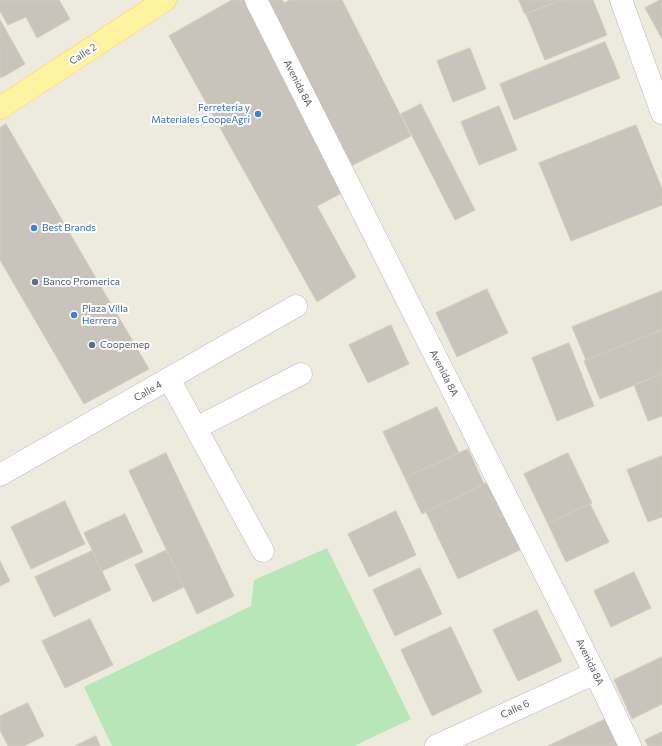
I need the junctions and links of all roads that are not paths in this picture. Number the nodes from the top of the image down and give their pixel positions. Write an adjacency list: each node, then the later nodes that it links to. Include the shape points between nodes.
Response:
1 (166, 0): 4 (main road, Calle 2)
2 (256, 0): 12 (street, Avenida 8A)
3 (621, 0): 5 (street)
4 (0, 108)
5 (662, 113)
6 (296, 306): 8 (street, Calle 4)
7 (301, 374): 9 (street)
8 (169, 378): 9 (street); 10 (street, Calle 4)
9 (196, 428): 11 (street)
10 (0, 475)
11 (263, 551)
12 (595, 673): 13 (street, Calle 6); 14 (street, Avenida 8A)
13 (436, 746)
14 (630, 746)

